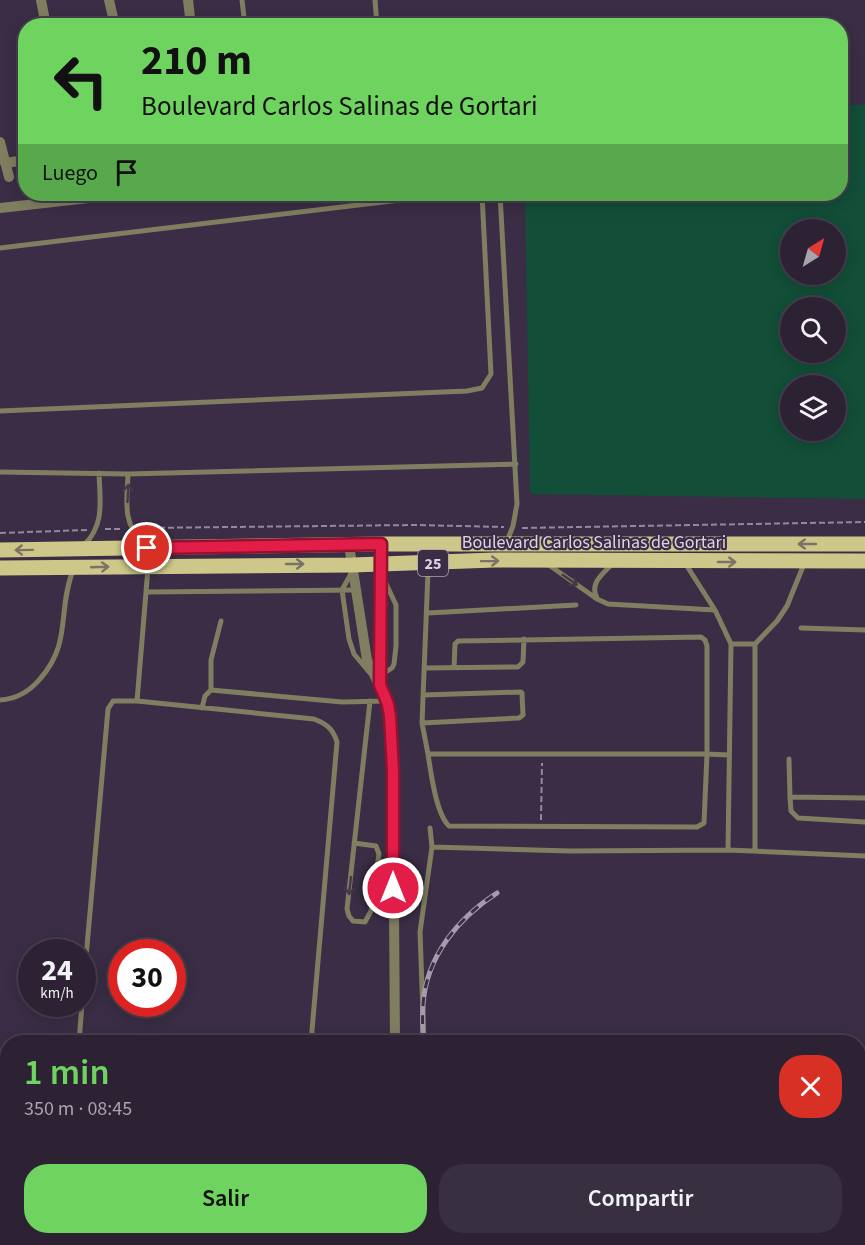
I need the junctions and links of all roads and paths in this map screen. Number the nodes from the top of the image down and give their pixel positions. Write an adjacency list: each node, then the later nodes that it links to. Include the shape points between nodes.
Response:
1 (41, 0): 6 (street)
2 (110, 0): 7 (street)
3 (188, 0): 8 (street)
4 (242, 0): 9 (lane)
5 (375, 0): 10 (lane)
6 (44, 18)
7 (113, 18)
8 (190, 18)
9 (244, 18)
10 (376, 18)
11 (0, 142): 13 (street)
12 (18, 161): 13 (street)
13 (5, 163): 14 (street)
14 (9, 177)
15 (62, 201): 19 (street)
16 (392, 201): 20 (lane)
17 (482, 201): 21 (lane, via 491,374 483,388)
18 (500, 201): 22 (lane)
19 (0, 208)
20 (0, 248)
21 (0, 411)
22 (516, 465): 25 (lane); 27 (lane, via 517,507)
23 (0, 472): 24 (lane)
24 (99, 473): 25 (lane); 28 (lane, via 101,512)
25 (129, 474): 29 (lane, one-way to 25, via 127,514)
26 (865, 522): 27 (path)
27 (512, 528): 29 (path, via 415,525); 32 (lane)
28 (96, 529): 29 (path); 30 (path); 37 (lane)
29 (132, 529): 36 (lane)
30 (0, 533)
31 (381, 544): 34 (main road, Boulevard Carlos Salinas de Gortari / 25); 35 (main road, Boulevard Carlos Salinas de Gortari / 25); 49 (street)
32 (506, 544): 33 (main road, Boulevard Carlos Salinas de Gortari / 25, one-way to 32); 35 (main road, Boulevard Carlos Salinas de Gortari / 25)
33 (865, 544)
34 (349, 545): 36 (main road, Boulevard Carlos Salinas de Gortari / 25); 48 (street)
35 (429, 546): 44 (lane)
36 (147, 548): 37 (main road, Boulevard Carlos Salinas de Gortari / 25)
37 (80, 549): 38 (main road, Boulevard Carlos Salinas de Gortari / 25, one-way to 38)
38 (0, 550)
39 (544, 561): 40 (main road, Boulevard Carlos Salinas de Gortari / 25); 44 (main road, Boulevard Carlos Salinas de Gortari / 25, one-way to 39); 55 (lane, one-way to 55)
40 (615, 561): 42 (main road, Boulevard Carlos Salinas de Gortari / 25); 55 (lane, via 595,584)
41 (865, 561): 43 (main road, Boulevard Carlos Salinas de Gortari / 25)
42 (685, 562): 43 (main road, Boulevard Carlos Salinas de Gortari / 25, one-way to 43); 57 (lane)
43 (805, 562): 66 (lane, via 787,606)
44 (429, 563): 49 (main road, Boulevard Carlos Salinas de Gortari / 25); 58 (lane)
45 (148, 566): 47 (main road, Boulevard Carlos Salinas de Gortari / 25, one-way to 45); 48 (main road, Boulevard Carlos Salinas de Gortari / 25, one-way to 48); 52 (lane)
46 (0, 568): 47 (main road, Boulevard Carlos Salinas de Gortari / 25)
47 (74, 568): 72 (lane, via 55,661 21,696)
48 (352, 568): 49 (main road, Boulevard Carlos Salinas de Gortari / 25); 50 (lane); 51 (street)
49 (381, 569): 53 (street); 54 (lane)
50 (342, 590): 51 (lane); 52 (lane); 69 (lane, via 354,654)
51 (356, 590): 61 (street)
52 (146, 592): 73 (lane)
53 (381, 599): 54 (lane); 60 (street)
54 (394, 599): 69 (lane, via 396,658 392,668)
55 (597, 599): 57 (lane, via 622,606)
56 (576, 605): 58 (lane)
57 (715, 610): 65 (lane)
58 (428, 614): 67 (lane)
59 (222, 621): 70 (lane, via 211,660)
60 (381, 622): 61 (street); 69 (street)
61 (362, 623): 69 (street, via 367,660)
62 (801, 628): 63 (lane)
63 (865, 630)
64 (524, 639): 68 (lane, via 521,666); 68 (lane, via 457,641); 80 (lane, via 704,638)
65 (731, 644): 66 (lane); 81 (lane)
66 (755, 644): 91 (lane)
67 (424, 668): 68 (lane); 71 (lane)
68 (454, 668)
69 (378, 679): 75 (street)
70 (211, 690): 74 (lane); 76 (lane)
71 (423, 695): 77 (lane); 77 (lane, via 521,692 523,713 519,718)
72 (0, 700)
73 (137, 701): 76 (lane); 93 (lane, via 113,701 108,709)
74 (370, 701): 75 (lane); 88 (lane)
75 (387, 701): 97 (street, via 393,771)
76 (202, 708): 96 (lane, via 314,719 333,731 337,742)
77 (422, 723): 78 (lane)
78 (428, 754): 79 (lane); 86 (lane, via 439,807 449,826)
79 (542, 754): 80 (lane); 86 (path)
80 (707, 754): 81 (lane); 86 (lane, via 702,825)
81 (729, 755): 90 (lane)
82 (789, 759): 83 (lane)
83 (790, 797): 84 (lane); 85 (lane, via 791,812 798,818)
84 (865, 798)
85 (865, 822)
86 (541, 827)
87 (430, 828): 89 (lane)
88 (354, 843): 88 (lane, one-way to 88, via 347,909 353,921 365,922 371,911 379,849)
89 (432, 847): 90 (lane); 98 (lane, via 420,932)
90 (728, 850): 91 (lane)
91 (755, 850): 92 (lane)
92 (865, 856)
93 (88, 939)
94 (81, 1017): 95 (lane)
95 (80, 1035)
96 (312, 1035)
97 (395, 1035)
98 (424, 1035)

